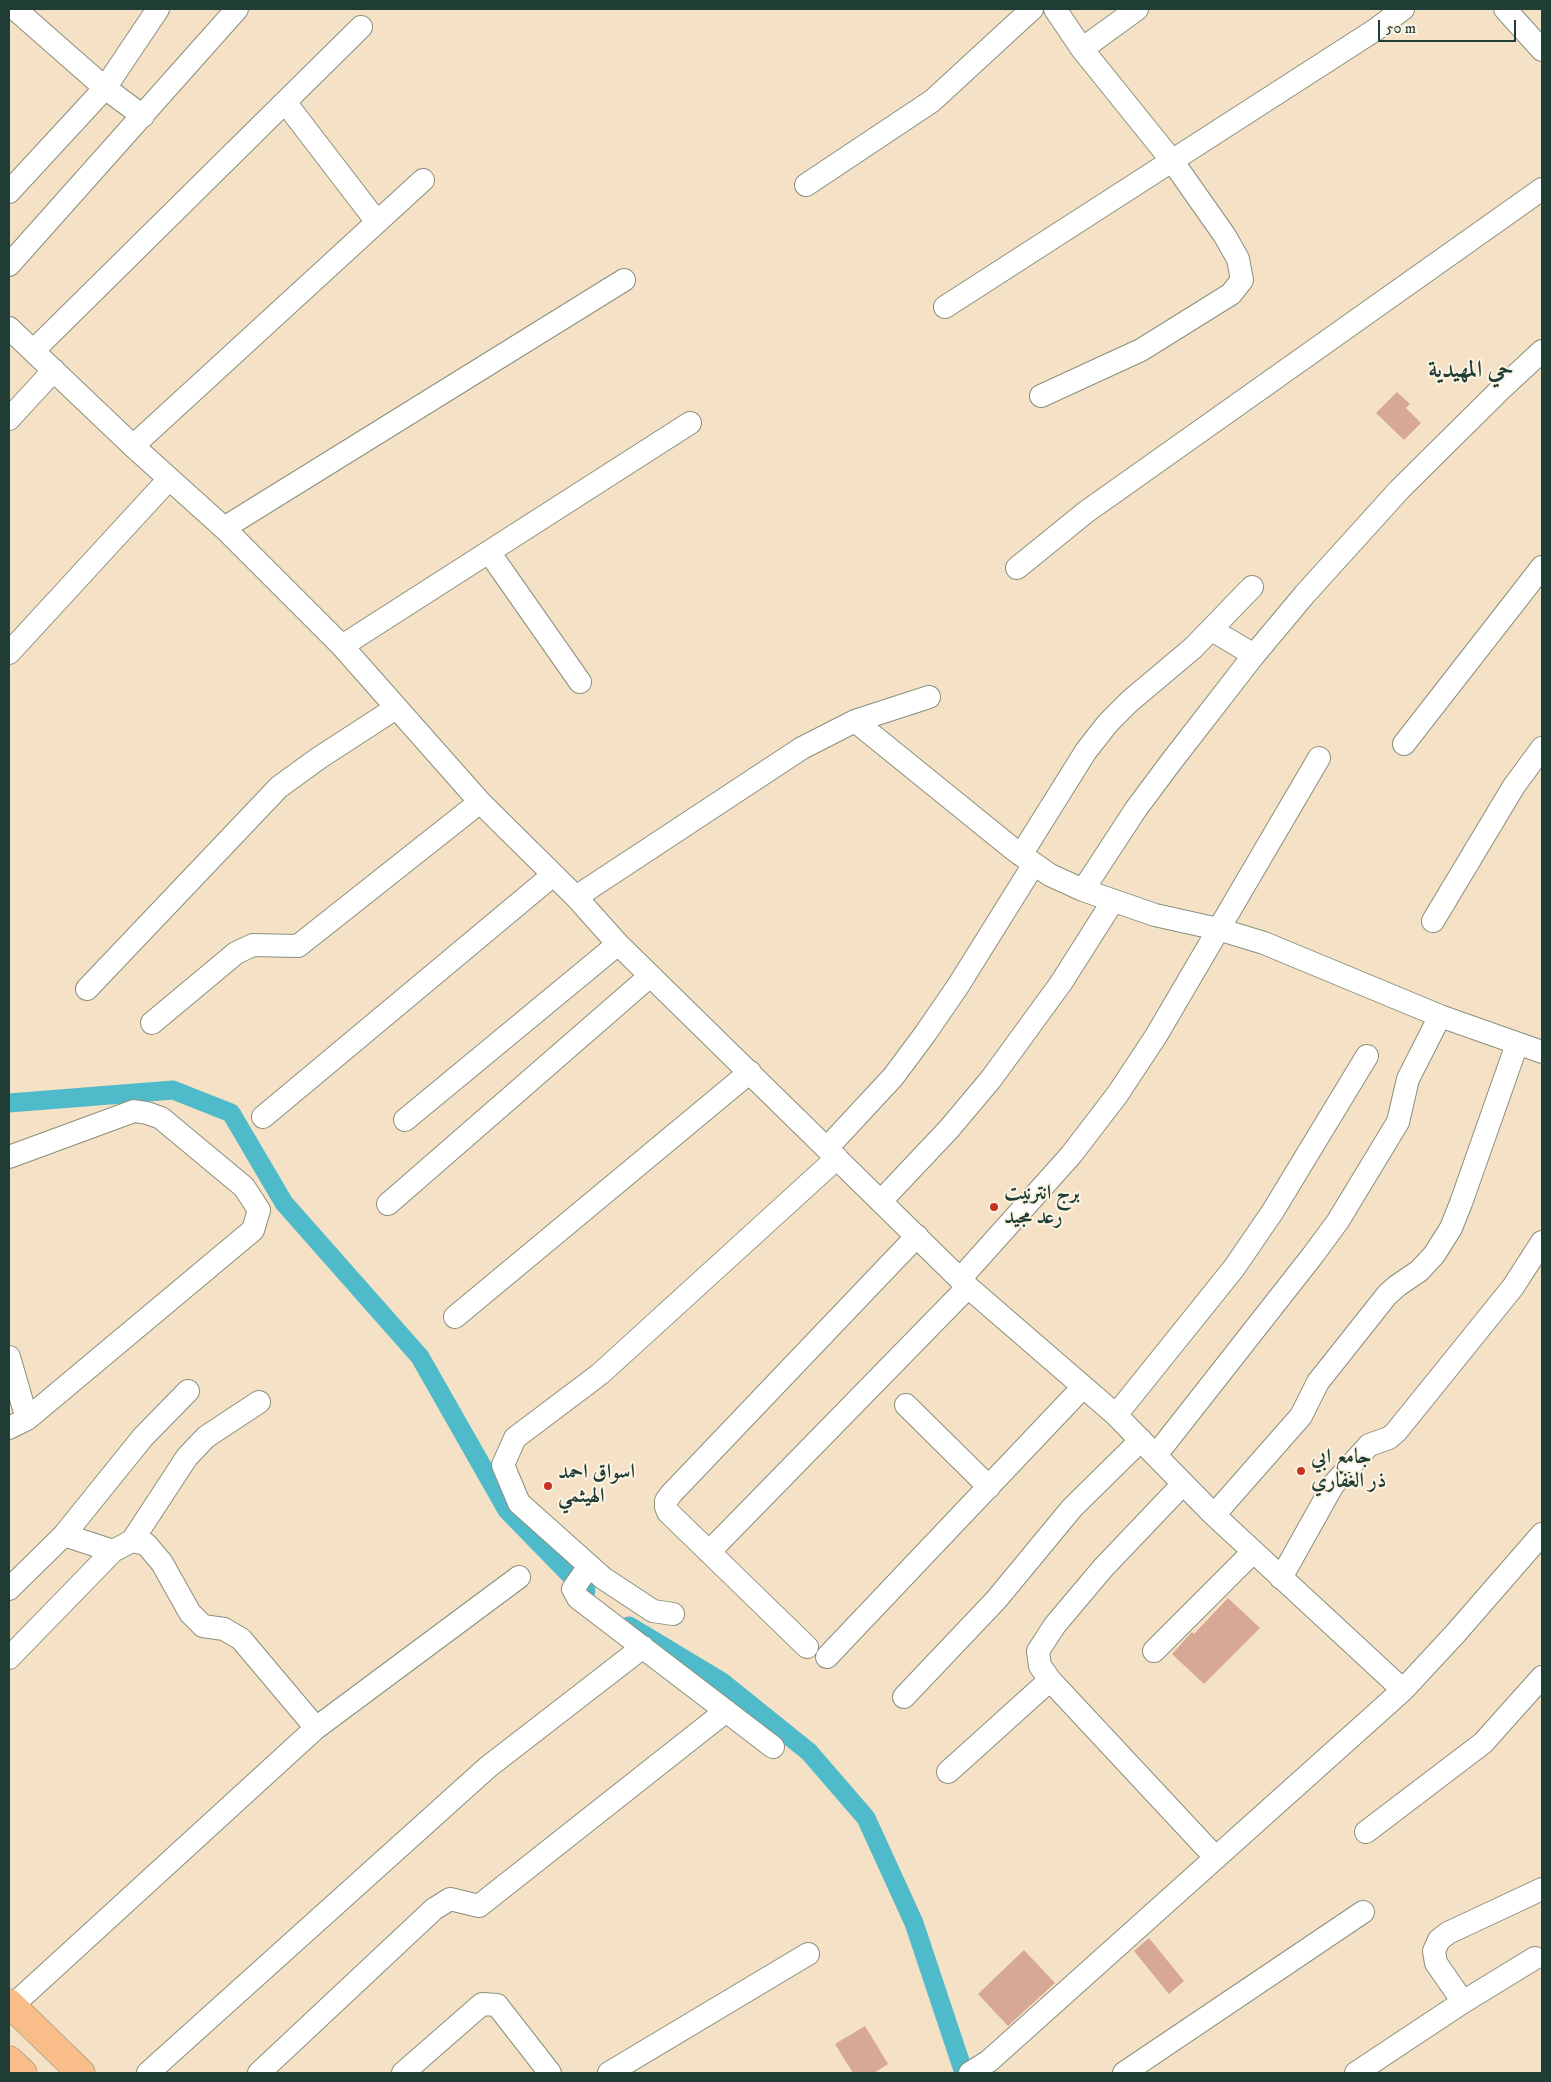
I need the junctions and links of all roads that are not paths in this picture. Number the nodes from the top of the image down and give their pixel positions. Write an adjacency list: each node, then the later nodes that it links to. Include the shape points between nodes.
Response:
1 (15, 9): 12 (street)
2 (158, 9): 12 (street)
3 (237, 9): 14 (street)
4 (1032, 9): 17 (street, via 932,101)
5 (1055, 9): 11 (street)
6 (1137, 9): 11 (street)
7 (1403, 9): 15 (street)
8 (1505, 9): 10 (street)
9 (361, 27): 13 (street)
10 (1540, 45)
11 (1082, 49): 15 (street)
12 (105, 88): 14 (street); 19 (street)
13 (285, 102): 20 (street); 25 (street)
14 (143, 116): 21 (street)
15 (1173, 162): 23 (street); 28 (street, via 1225,236 1238,259 1242,280 1231,294 1141,350)
16 (423, 180): 20 (street)
17 (806, 186)
18 (1542, 189): 36 (street, via 1086,512)
19 (9, 192)
20 (377, 222): 31 (street)
21 (9, 265)
22 (624, 280): 33 (street)
23 (946, 307)
24 (9, 328): 25 (street)
25 (33, 350): 27 (street)
26 (1542, 350): 41 (street, via 1400,489)
27 (54, 370): 29 (street); 31 (street)
28 (1041, 396)
29 (9, 419)
30 (690, 423): 34 (street)
31 (132, 446): 32 (street)
32 (169, 479): 33 (street); 40 (street)
33 (224, 528): 39 (street)
34 (489, 552): 39 (street); 42 (street)
35 (1542, 567): 46 (street)
36 (1017, 568)
37 (1252, 587): 38 (street)
38 (1212, 630): 41 (street); 50 (street, via 1108,723 1086,751)
39 (342, 646): 44 (street)
40 (9, 653)
41 (1254, 655): 52 (street, via 1136,809)
42 (580, 682)
43 (929, 697): 45 (street)
44 (396, 708): 49 (street); 59 (street, via 279,788)
45 (855, 721): 50 (street); 53 (street, via 802,748)
46 (1404, 744)
47 (1542, 748): 55 (street, via 1514,786)
48 (1319, 758): 56 (street)
49 (480, 802): 51 (street); 61 (street, via 298,946 252,945 236,953)
50 (1027, 859): 52 (street, via 1050,875); 68 (street, via 958,986 893,1077)
51 (553, 875): 53 (street); 66 (street)
52 (1083, 890): 54 (street)
53 (576, 898): 57 (street)
54 (1113, 901): 56 (street, via 1183,923); 70 (street, via 1061,983 990,1079)
55 (1433, 922)
56 (1218, 930): 60 (street, via 1264,943); 74 (street, via 1118,1095)
57 (618, 944): 58 (street); 67 (street)
58 (650, 976): 65 (street); 71 (street)
59 (87, 989)
60 (1440, 1016): 62 (street); 83 (street, via 1408,1079 1398,1122 1338,1221 1314,1254)
61 (152, 1023)
62 (1517, 1044): 63 (street); 86 (street, via 1461,1203 1451,1228 1434,1255 1387,1295 1318,1382 1301,1416)
63 (1542, 1052)
64 (1366, 1056): 81 (street, via 1273,1211 1234,1268)
65 (750, 1072): 68 (street); 75 (street)
66 (264, 1117)
67 (406, 1120)
68 (832, 1153): 70 (street); 92 (street, via 600,1374 515,1438 503,1464 519,1503)
69 (9, 1157): 82 (street, via 134,1111 147,1113 161,1118 244,1187 258,1210 253,1230)
70 (881, 1201): 72 (street)
71 (388, 1204)
72 (917, 1236): 74 (street); 90 (street, via 670,1494 666,1501 668,1512)
73 (1542, 1242): 94 (street, via 1513,1287 1396,1432 1369,1445 1333,1485)
74 (964, 1283): 77 (street); 90 (street)
75 (454, 1317)
76 (9, 1357): 82 (street)
77 (1083, 1387): 81 (street); 85 (street)
78 (188, 1391): 88 (street, via 143,1437)
79 (260, 1402): 89 (street, via 206,1437 187,1457)
80 (906, 1405): 85 (street)
81 (1116, 1415): 83 (street)
82 (18, 1423)
83 (1148, 1448): 84 (street); 105 (street, via 1072,1508 996,1600)
84 (1183, 1484): 86 (street); 103 (street, via 1103,1568 1055,1625 1038,1652 1040,1666)
85 (989, 1487): 100 (street)
86 (1214, 1515): 91 (street)
87 (1542, 1534): 104 (street)
88 (64, 1535): 89 (street); 95 (street)
89 (122, 1546): 101 (street); 107 (street, via 146,1544 162,1562 190,1613 203,1626 224,1629 241,1639)
90 (709, 1552): 98 (street)
91 (1253, 1552): 94 (street); 99 (street)
92 (589, 1566): 96 (street, via 653,1611); 97 (street, via 573,1589 578,1598)
93 (519, 1577): 107 (street)
94 (1281, 1578): 104 (street)
95 (9, 1589)
96 (673, 1614)
97 (643, 1647): 106 (street); 122 (street, via 488,1767)
98 (807, 1648)
99 (1154, 1650)
100 (827, 1657)
101 (9, 1658)
102 (1542, 1677): 110 (street, via 1483,1743)
103 (1050, 1680): 109 (street); 111 (street)
104 (1403, 1690): 111 (street)
105 (904, 1697)
106 (726, 1711): 108 (street); 123 (street, via 478,1906 450,1899 434,1908)
107 (316, 1728): 117 (street)
108 (773, 1747)
109 (948, 1772)
110 (1366, 1832)
111 (1216, 1858): 119 (street)
112 (1542, 1889): 116 (street, via 1438,1940 1434,1951 1436,1963)
113 (1363, 1912): 127 (street)
114 (808, 1954): 126 (street)
115 (1536, 1958): 116 (street)
116 (1463, 2002): 128 (street)
117 (10, 2004): 121 (main road)
118 (9, 2060): 120 (main road)
119 (985, 2069)
120 (24, 2073)
121 (81, 2073)
122 (148, 2073)
123 (259, 2073)
124 (403, 2073): 125 (street, via 482,2004 498,2005)
125 (550, 2073)
126 (610, 2073)
127 (1124, 2073)
128 (1356, 2073)

